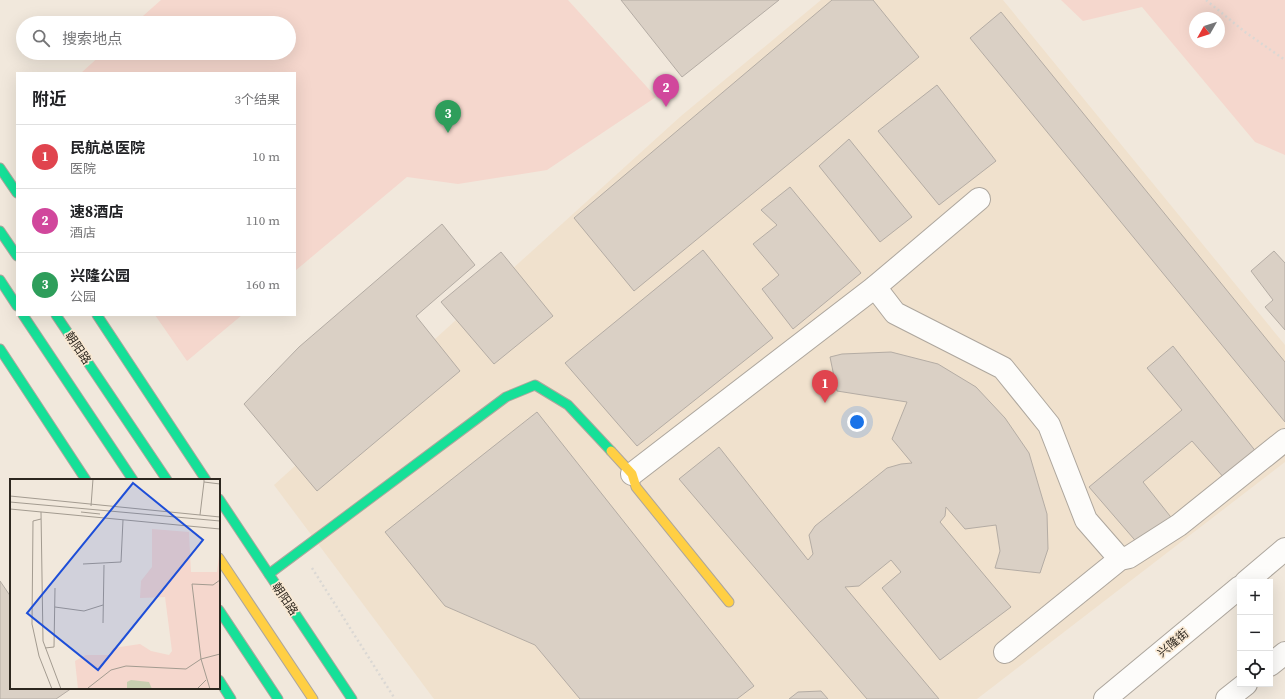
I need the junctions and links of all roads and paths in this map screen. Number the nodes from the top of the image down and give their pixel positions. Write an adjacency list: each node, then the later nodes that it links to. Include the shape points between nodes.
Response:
1 (1206, 0): 2 (path)
2 (1285, 60)
3 (0, 168): 4 (main road)
4 (16, 192)
5 (979, 199): 9 (street)
6 (0, 231): 7 (main road)
7 (16, 255)
8 (0, 280): 10 (main road)
9 (875, 287): 16 (street); 24 (street, via 895,313 1003,368 1049,425 1086,520)
10 (16, 304)
11 (24, 316): 18 (main road)
12 (57, 316): 19 (main road, 朝阳路)
13 (98, 316): 20 (main road)
14 (0, 349): 17 (main road)
15 (1285, 440): 24 (street, via 1179,525 1129,557)
16 (632, 474): 23 (main road, via 568,405 535,385 506,397); 29 (main road, via 636,487)
17 (85, 479)
18 (132, 479)
19 (165, 479)
20 (205, 479)
21 (220, 500): 26 (main road, 朝阳路)
22 (1285, 549): 27 (street)
23 (302, 550): 26 (main road); 40 (path)
24 (1120, 559): 31 (street)
25 (220, 560): 38 (main road)
26 (269, 574): 39 (main road, 朝阳路)
27 (1250, 579)
28 (1237, 589): 41 (street, 兴隆街)
29 (729, 602)
30 (220, 612): 37 (main road)
31 (1005, 652)
32 (1285, 653): 33 (street)
33 (1273, 663)
34 (220, 682): 36 (main road)
35 (1242, 687): 42 (street)
36 (231, 699)
37 (278, 699)
38 (313, 699)
39 (352, 699)
40 (395, 699)
41 (1105, 699)
42 (1227, 699)

